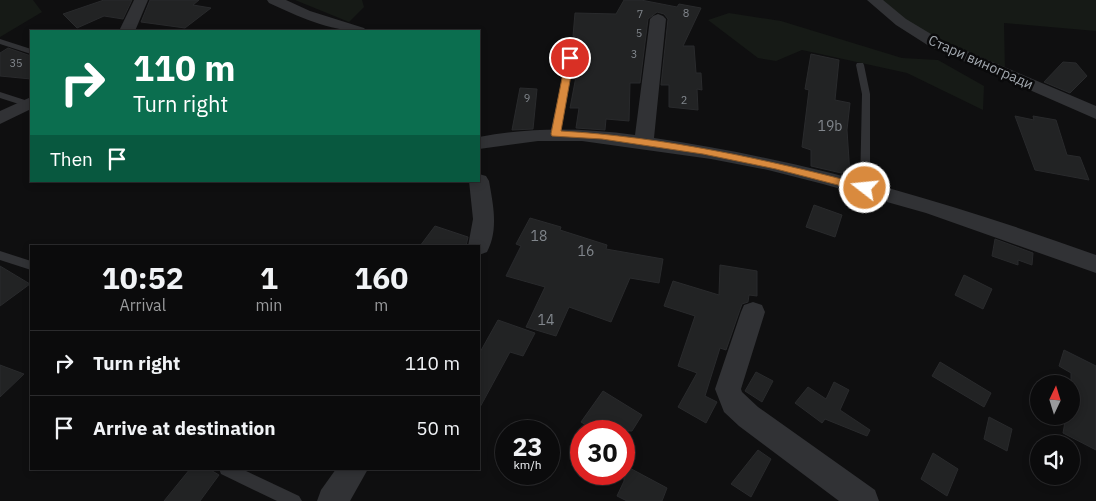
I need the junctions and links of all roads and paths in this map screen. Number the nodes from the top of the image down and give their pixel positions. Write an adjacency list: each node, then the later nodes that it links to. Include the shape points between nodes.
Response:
1 (142, 0): 5 (street)
2 (274, 0): 6 (street)
3 (874, 0): 13 (street, Стари виногради, via 935,43)
4 (658, 19): 16 (street)
5 (127, 30)
6 (356, 30)
7 (574, 39): 15 (lane)
8 (0, 41): 9 (lane)
9 (30, 52)
10 (860, 65): 19 (lane, via 866,94)
11 (0, 95): 12 (lane)
12 (30, 103): 14 (street)
13 (1096, 113)
14 (0, 118)
15 (555, 134): 16 (street); 17 (street)
16 (644, 142): 19 (street, via 776,165)
17 (480, 143)
18 (479, 182): 20 (street, via 484,219)
19 (865, 188): 22 (street)
20 (479, 245)
21 (0, 255): 23 (lane)
22 (1096, 264)
23 (30, 266)
24 (753, 312): 29 (street, via 728,389 730,398 753,420)
25 (228, 470): 27 (lane)
26 (352, 470): 28 (street)
27 (294, 501)
28 (332, 501)
29 (864, 501)

